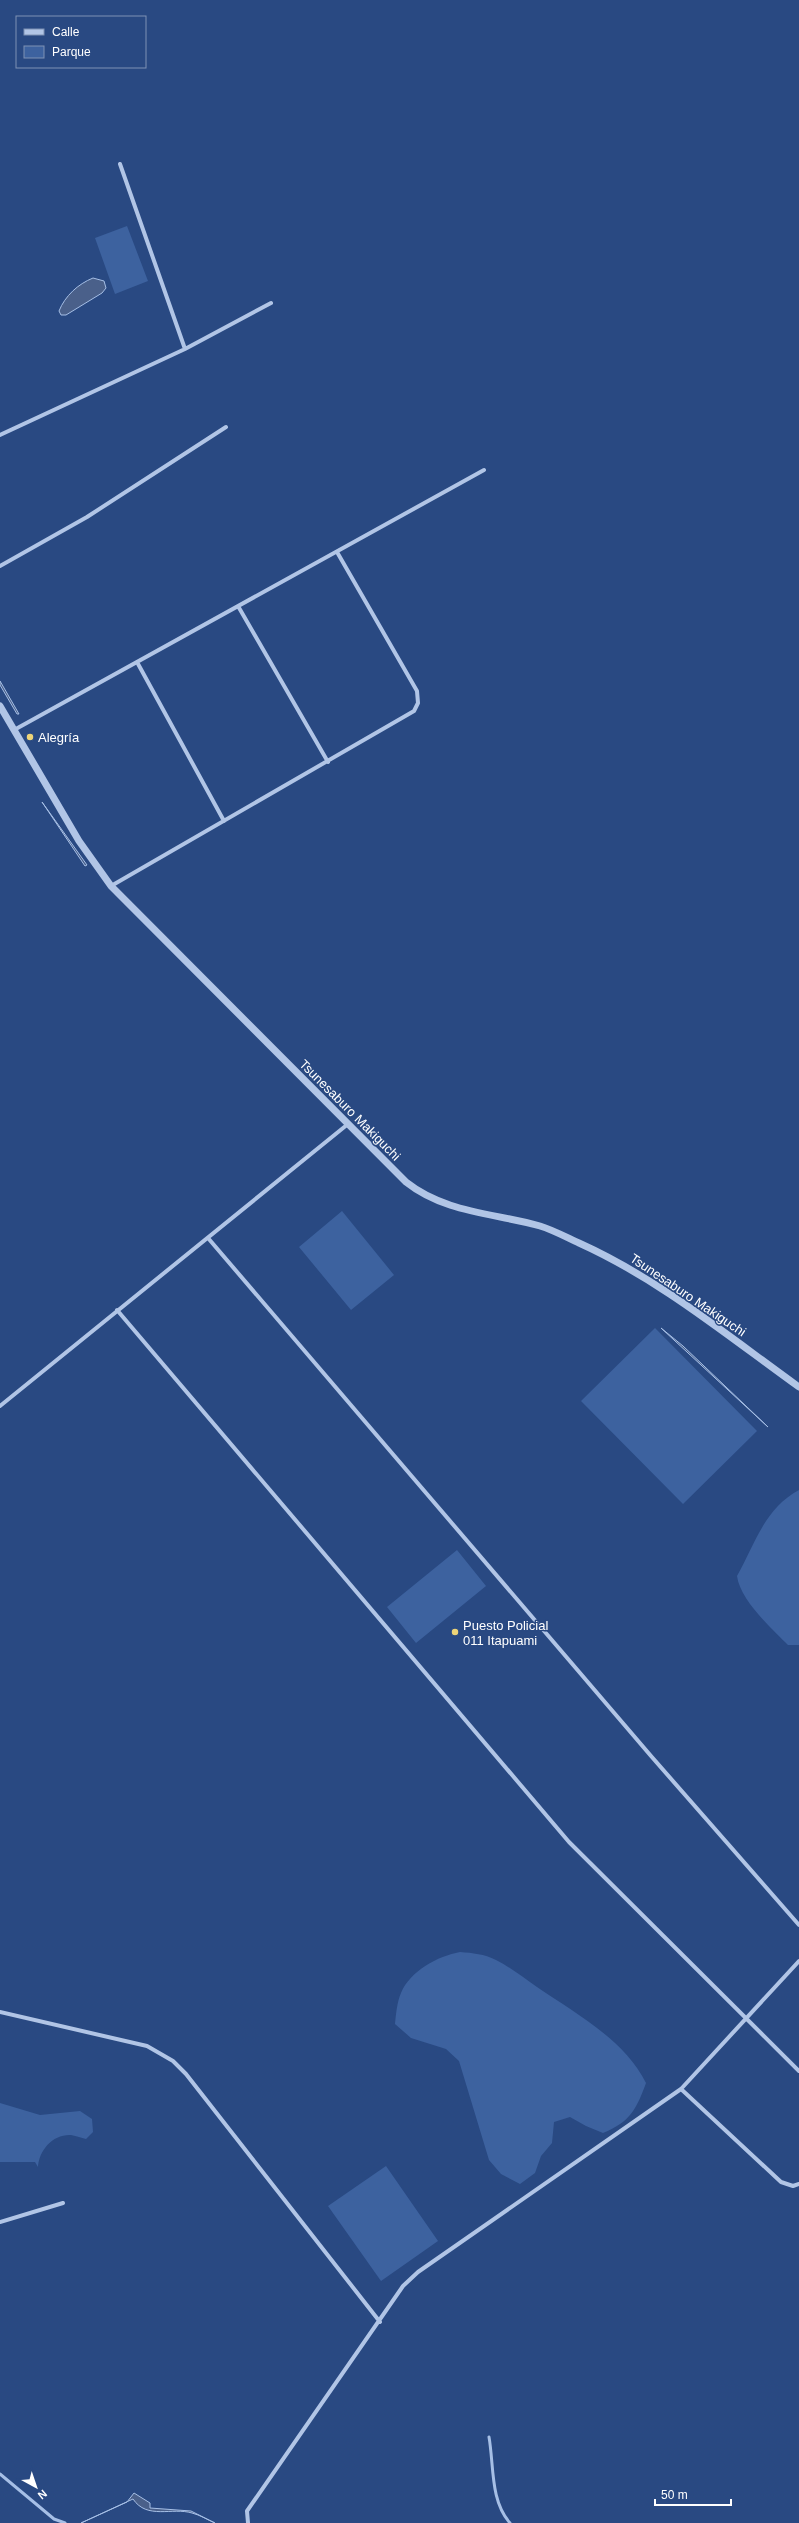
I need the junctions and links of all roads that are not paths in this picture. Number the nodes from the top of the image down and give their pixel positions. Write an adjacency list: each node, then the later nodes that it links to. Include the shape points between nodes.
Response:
1 (120, 164): 3 (street)
2 (271, 303): 3 (street)
3 (185, 349): 5 (street)
4 (226, 427): 8 (street, via 87,517)
5 (0, 435)
6 (484, 470): 7 (street)
7 (337, 552): 9 (street); 13 (street, via 417,691 418,703 407,717)
8 (0, 566)
9 (238, 606): 10 (street); 13 (street)
10 (137, 662): 12 (street); 14 (street)
11 (0, 706): 12 (street, Tsunesaburo Makiguchi)
12 (14, 730): 15 (street, Tsunesaburo Makiguchi, via 75,835)
13 (328, 762): 14 (street)
14 (224, 821): 15 (street)
15 (111, 886): 16 (street, Tsunesaburo Makiguchi)
16 (348, 1124): 17 (street); 19 (street, Tsunesaburo Makiguchi, via 406,1182 426,1197 468,1211 541,1226 614,1259 645,1277)
17 (208, 1238): 18 (street); 21 (street)
18 (117, 1310): 20 (street); 24 (street, via 569,1842)
19 (799, 1387)
20 (0, 1406)
21 (799, 1925)
22 (799, 1961): 24 (street)
23 (0, 2012): 30 (street, via 147,2046 173,2060)
24 (746, 2018): 25 (street); 26 (street)
25 (799, 2071)
26 (681, 2089): 27 (street, via 781,2182 792,2186); 30 (street, via 418,2272 403,2286)
27 (799, 2184)
28 (63, 2203): 29 (street)
29 (0, 2222)
30 (380, 2322): 31 (street, via 247,2511)
31 (248, 2523)

